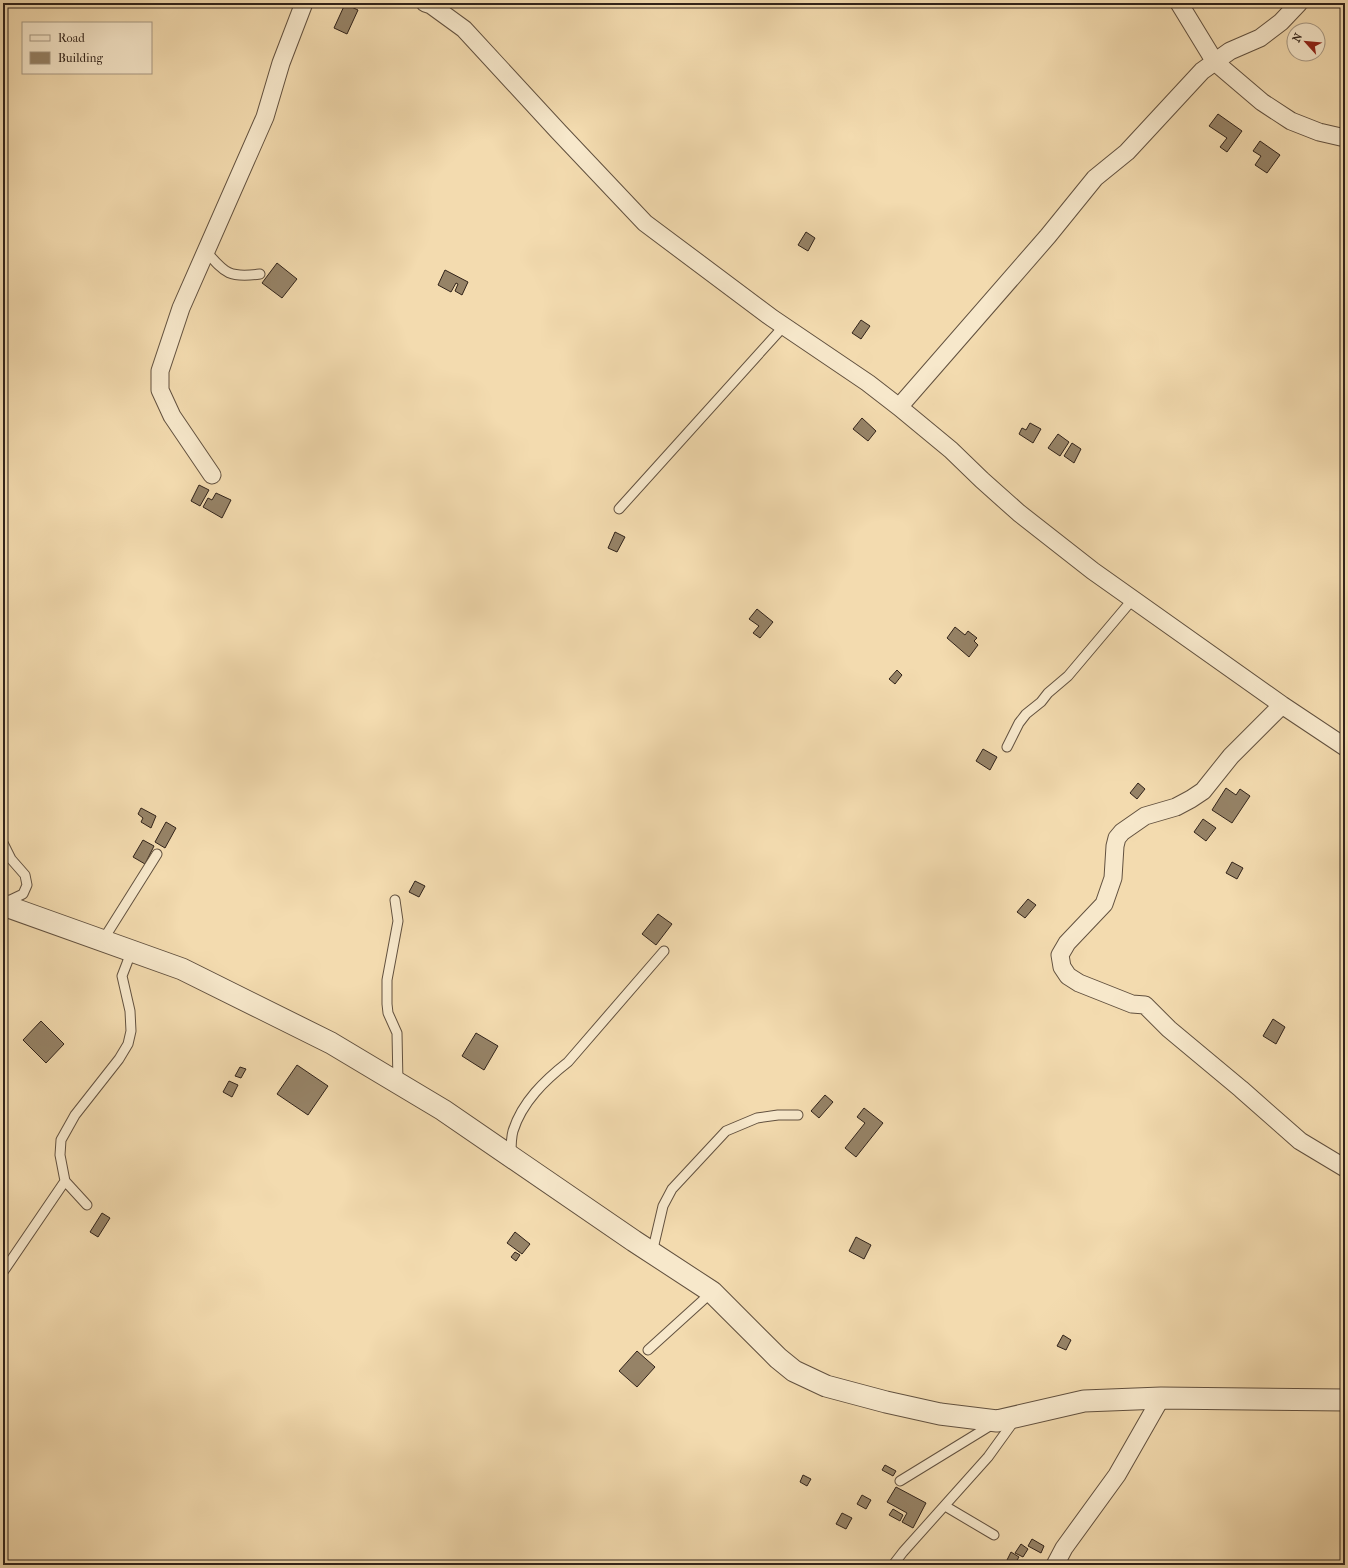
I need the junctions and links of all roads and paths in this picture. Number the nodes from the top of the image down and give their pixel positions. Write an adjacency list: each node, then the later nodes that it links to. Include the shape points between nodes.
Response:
1 (304, 3): 7 (street, via 265,117)
2 (1179, 3): 5 (street)
3 (1299, 3): 5 (street, via 1281,22 1260,38 1230,51)
4 (430, 4): 9 (street, via 464,29 645,223)
5 (1215, 62): 6 (street, via 1262,102 1291,121 1319,132); 10 (street, via 1196,77 1127,152 1095,178 1048,236)
6 (1345, 138)
7 (206, 251): 8 (lane, via 216,264 230,273 243,276); 11 (street, via 181,308 160,371 160,390 172,416)
8 (260, 274)
9 (784, 326): 10 (street); 12 (lane)
10 (899, 407): 13 (street, via 951,450 1019,513)
11 (212, 475)
12 (619, 509)
13 (1133, 600): 14 (street); 15 (lane, via 1068,676 1026,714)
14 (1282, 705): 16 (street); 27 (street, via 1231,756 1203,791 1176,807 1145,816 1122,832 1115,846 1113,878 1104,904 1067,943 1060,955 1062,966 1068,976 1079,983 1132,1004 1145,1005 1169,1029 1300,1141)
15 (1007, 747)
16 (1345, 747)
17 (3, 843): 20 (lane, via 11,859 25,875 27,885 22,894)
18 (157, 854): 21 (lane)
19 (395, 900): 24 (lane, via 398,921 387,980 387,1004 397,1033)
20 (3, 904): 21 (street)
21 (103, 940): 22 (street)
22 (132, 950): 24 (street, via 189,972 331,1043); 28 (lane, via 122,976 130,1016 131,1031 128,1044 75,1115 61,1140 60,1155)
23 (664, 951): 26 (lane, via 568,1062 552,1075 524,1106 513,1132)
24 (398, 1083): 26 (street)
25 (798, 1114): 30 (lane, via 756,1118 726,1131 672,1189 663,1206)
26 (510, 1155): 30 (street)
27 (1345, 1168)
28 (65, 1181): 29 (lane); 31 (lane)
29 (87, 1205)
30 (652, 1253): 32 (street)
31 (3, 1272)
32 (712, 1292): 33 (lane); 37 (street, via 778,1358 794,1371 826,1386 940,1414)
33 (648, 1350)
34 (1161, 1398): 35 (street); 36 (street, via 1084,1401); 42 (street, via 1117,1475 1064,1548)
35 (1345, 1400)
36 (1017, 1416): 37 (street); 39 (lane, via 988,1457)
37 (997, 1421): 38 (lane)
38 (900, 1481)
39 (945, 1506): 40 (lane); 41 (lane)
40 (994, 1535)
41 (893, 1565)
42 (1055, 1565)

